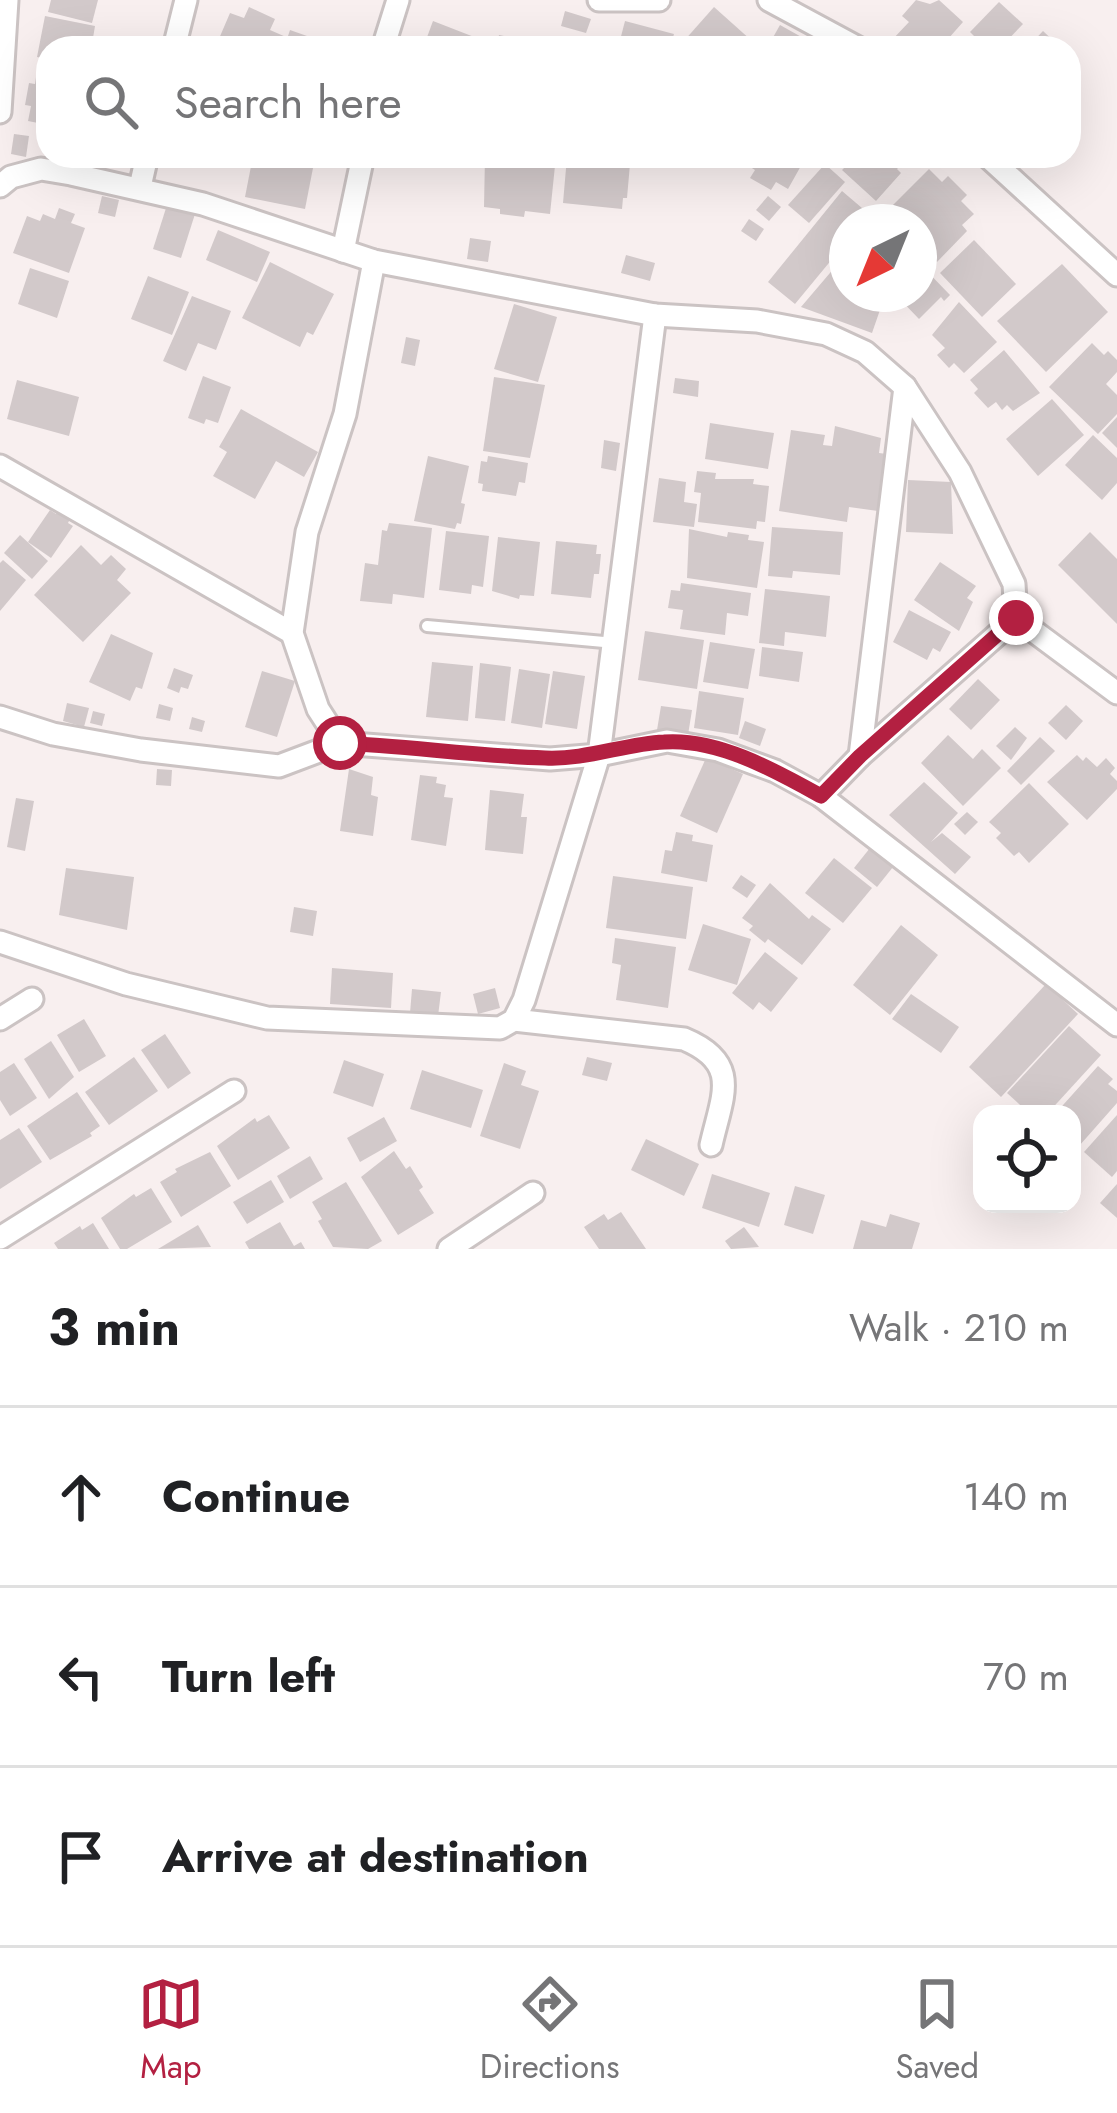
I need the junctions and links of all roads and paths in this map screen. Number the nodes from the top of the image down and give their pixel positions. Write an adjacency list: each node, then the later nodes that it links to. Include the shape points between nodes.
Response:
1 (7, 0): 10 (street)
2 (186, 0): 7 (street)
3 (398, 0): 8 (street)
4 (599, 0): 5 (street)
5 (659, 0)
6 (769, 0): 9 (street)
7 (177, 36)
8 (387, 36)
9 (836, 36)
10 (0, 112)
11 (145, 168): 15 (street)
12 (360, 168): 16 (street)
13 (999, 168): 18 (street)
14 (0, 186): 15 (street, via 41,169)
15 (140, 187): 16 (street)
16 (343, 251): 17 (street)
17 (374, 261): 19 (street); 24 (street, via 345,414 307,532)
18 (1117, 275)
19 (656, 315): 20 (street, via 826,334 865,352); 25 (street)
20 (905, 387): 22 (street, via 960,472 1014,584); 30 (street)
21 (0, 466): 24 (street)
22 (1016, 618): 26 (street); 30 (street)
23 (427, 626): 25 (lane)
24 (292, 633): 28 (street, via 318,709)
25 (615, 644): 29 (street)
26 (1117, 693)
27 (0, 718): 28 (street, via 244,764 279,766)
28 (340, 743): 29 (street, via 550,759)
29 (598, 755): 31 (street, via 667,741 718,750); 35 (street)
30 (860, 756): 31 (street)
31 (821, 796): 36 (street)
32 (0, 942): 35 (street, via 267,1018 500,1028)
33 (32, 999): 34 (street)
34 (0, 1019)
35 (514, 1020): 38 (street, via 705,1048 725,1080)
36 (1117, 1024)
37 (234, 1090): 40 (street)
38 (711, 1145)
39 (533, 1192): 41 (street)
40 (0, 1238)
41 (449, 1249)

